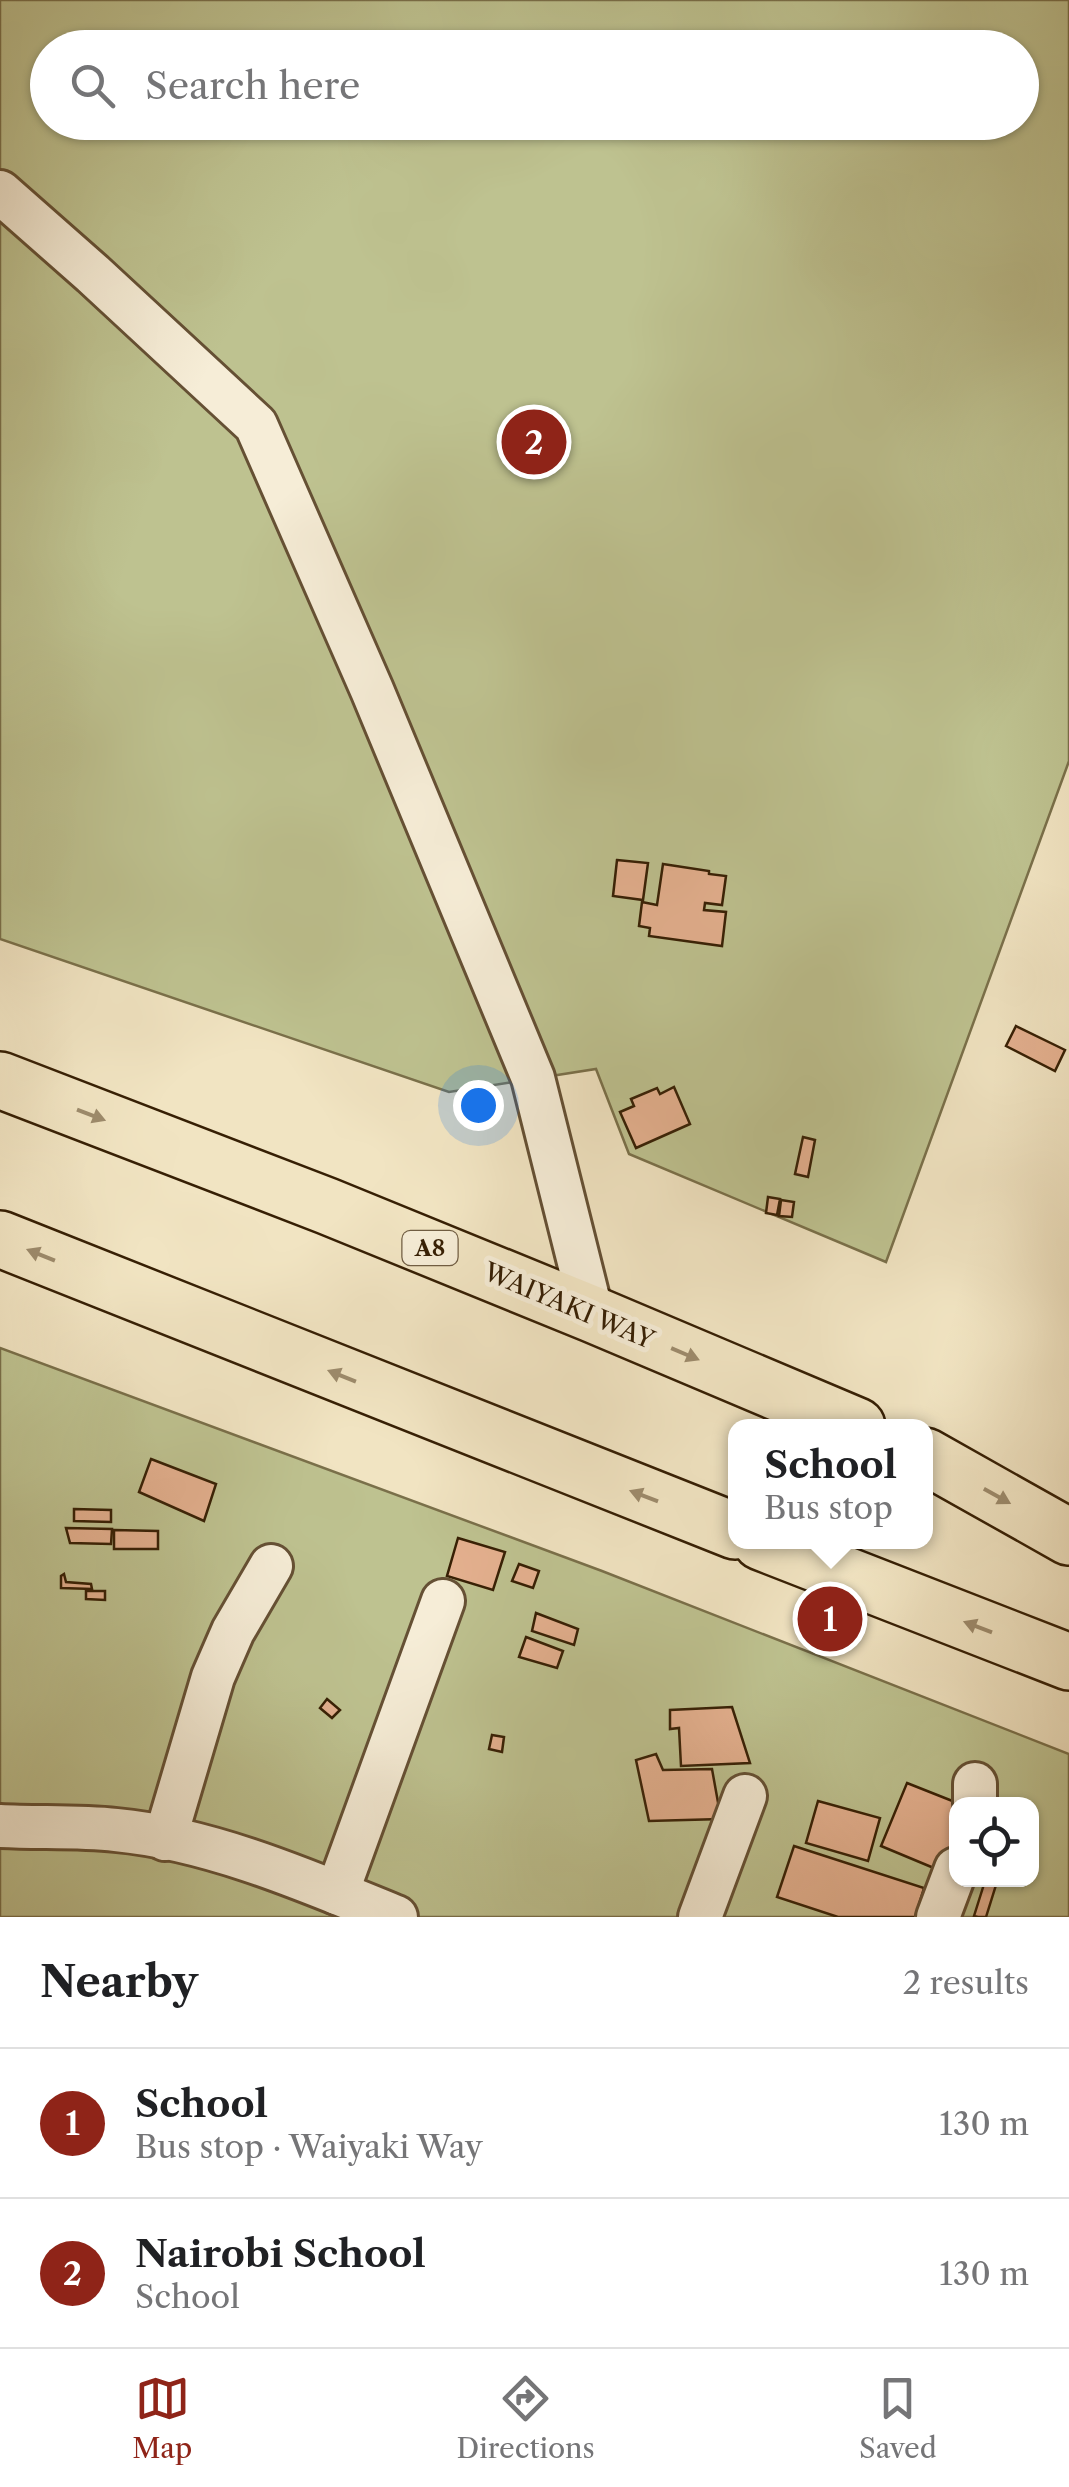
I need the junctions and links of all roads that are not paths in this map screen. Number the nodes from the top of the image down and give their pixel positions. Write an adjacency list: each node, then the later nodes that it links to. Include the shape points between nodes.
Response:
1 (0, 192): 4 (street, via 256,425 532,1078)
2 (0, 1080): 4 (highway, WAIYAKI WAY / A8, one-way to 4)
3 (0, 1238): 7 (highway, one-way to 3)
4 (592, 1314): 5 (highway, WAIYAKI WAY / A8, one-way to 5)
5 (840, 1419)
6 (933, 1460): 8 (highway, one-way to 8)
7 (728, 1529)
8 (1069, 1536)
9 (779, 1549): 12 (highway, one-way to 9)
10 (271, 1566): 15 (street, via 212,1676)
11 (443, 1601): 17 (street)
12 (1069, 1662)
13 (745, 1796): 19 (street)
14 (0, 1826): 15 (street)
15 (165, 1838): 17 (street)
16 (949, 1887): 20 (street)
17 (338, 1893): 18 (street)
18 (396, 1917)
19 (700, 1917)
20 (938, 1917)

